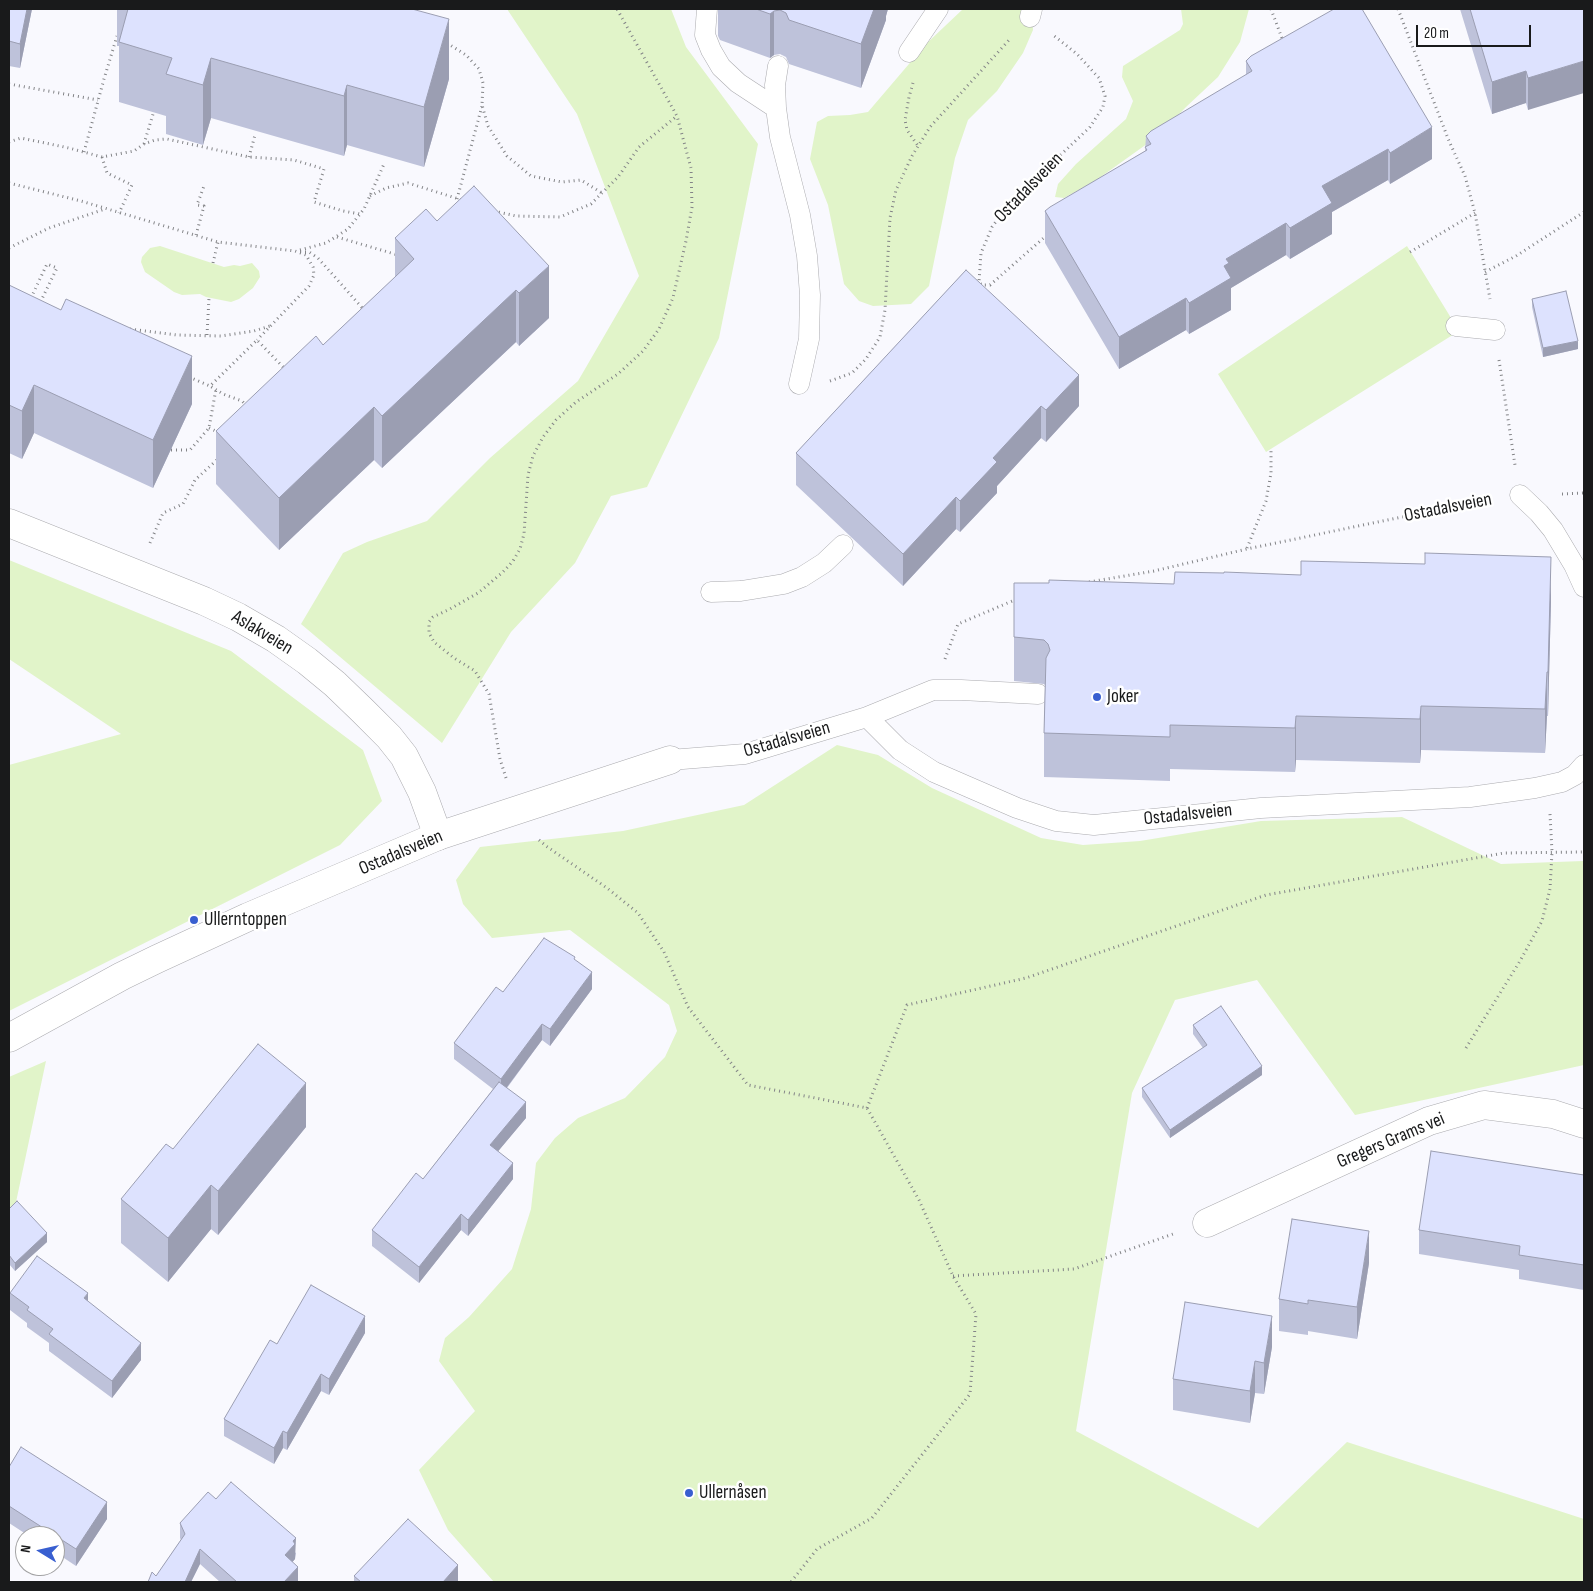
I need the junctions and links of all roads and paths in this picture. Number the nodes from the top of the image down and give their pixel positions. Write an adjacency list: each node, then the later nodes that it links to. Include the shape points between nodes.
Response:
1 (617, 9): 17 (path)
2 (707, 9): 15 (lane, via 705,35 721,67 738,83)
3 (938, 9): 10 (lane)
4 (1271, 9): 9 (path)
5 (1398, 9): 37 (path, via 1465,176)
6 (1031, 13): 21 (path, Ostadalsveien, via 930,127); 39 (path, Ostadalsveien, via 1099,78 1105,96 1103,107 1090,127 1008,205 992,227 981,253 979,282 990,285)
7 (120, 28): 13 (path)
8 (441, 42): 14 (path, via 466,55 479,69)
9 (1285, 45)
10 (909, 52): 21 (path, via 916,62 905,120 906,130)
11 (778, 66): 15 (lane)
12 (9, 84): 13 (path)
13 (98, 100): 22 (path)
14 (482, 105): 28 (path, via 488,126 507,156 531,176 562,182 582,180); 30 (path)
15 (776, 108): 61 (lane, via 807,256 809,339)
16 (153, 114): 20 (path)
17 (677, 116): 28 (path, via 639,148); 85 (path, via 691,168 692,207 673,298 659,329 644,351 618,374 576,402 543,437 528,475 524,534 513,561 478,593 429,622 429,633 434,642 475,671 489,694 500,760)
18 (254, 135): 24 (path)
19 (9, 142): 22 (path, via 21,138)
20 (144, 144): 23 (path, via 134,151); 24 (path, via 167,139)
21 (918, 146): 61 (path, Ostadalsveien, via 896,190 890,218 885,310 880,337 852,373 834,381)
22 (84, 152): 23 (path)
23 (102, 157): 36 (path, via 107,173 132,185)
24 (249, 157): 38 (path, via 294,160 324,169 314,202)
25 (384, 164): 29 (path)
26 (9, 183): 33 (path)
27 (204, 186): 40 (path, via 197,205 204,206)
28 (602, 193): 34 (path, via 591,204 560,218 516,216)
29 (370, 196): 30 (path, via 408,183); 38 (path)
30 (457, 198): 31 (path); 32 (path)
31 (464, 201)
32 (460, 207)
33 (106, 209): 36 (path); 43 (path, via 49,228)
34 (486, 209)
35 (1584, 212): 48 (path)
36 (119, 213): 40 (path)
37 (1475, 213): 45 (path); 48 (path)
38 (360, 214): 41 (path, via 348,229)
39 (1053, 229)
40 (196, 236): 42 (path)
41 (336, 237): 44 (path); 46 (path)
42 (218, 242): 44 (path); 47 (path)
43 (9, 248)
44 (295, 252): 52 (path, via 314,254); 53 (path, via 306,255 314,275 309,286)
45 (1410, 252)
46 (402, 256)
47 (214, 263)
48 (1485, 272): 56 (path)
49 (24, 296): 51 (path, via 31,299 47,264 57,268)
50 (209, 298): 57 (path)
51 (37, 310)
52 (365, 311)
53 (273, 325): 57 (path, via 254,331); 58 (path)
54 (1456, 326): 56 (lane)
55 (129, 329): 57 (path)
56 (1495, 330): 70 (path)
57 (207, 336)
58 (257, 340): 59 (path); 62 (path)
59 (287, 370)
60 (186, 375): 62 (path)
61 (799, 384)
62 (210, 386): 63 (path)
63 (216, 389): 64 (path, via 242,401); 65 (path)
64 (252, 412)
65 (209, 428): 66 (path); 68 (path, via 190,450)
66 (222, 434)
67 (1271, 448): 74 (path, via 1266,501)
68 (171, 450)
69 (220, 457): 72 (path, via 195,480 183,504 163,513)
70 (1520, 495): 74 (path, Ostadalsveien); 76 (lane, via 1554,530)
71 (9, 523): 86 (street, Aslakveien, via 204,601 276,639 307,661 370,718 404,756)
72 (150, 543)
73 (843, 546): 77 (lane, via 824,563 784,584 740,592)
74 (1247, 549): 75 (path, Ostadalsveien, via 1154,571)
75 (1087, 582)
76 (1584, 587)
77 (711, 592)
78 (1020, 597): 79 (path, via 958,624)
79 (933, 690): 80 (lane); 81 (lane)
80 (1038, 694)
81 (867, 717): 82 (lane, Ostadalsveien, via 745,754); 84 (lane, Ostadalsveien, via 900,750 934,772 1056,821 1094,825 1261,808 1470,797)
82 (670, 760): 85 (street, Ostadalsveien)
83 (1584, 765): 84 (lane, Ostadalsveien, via 1562,782)
84 (1535, 788): 87 (path, via 1550,812)
85 (515, 809): 86 (street, Ostadalsveien); 91 (path, via 528,829 546,846 638,913 664,952 688,1007 748,1085)
86 (438, 836): 89 (street, Ostadalsveien, via 157,959)
87 (1552, 852): 88 (path); 90 (path, via 1550,889 1542,921); 91 (path, via 1504,853 1266,896 1026,978 907,1005)
88 (1584, 852)
89 (9, 1038)
90 (1466, 1048)
91 (867, 1108): 94 (path, via 919,1200)
92 (1584, 1124): 93 (street, Gregers Grams vei, via 1553,1114 1484,1105 1429,1121)
93 (1207, 1223): 94 (path, via 1074,1269)
94 (952, 1276): 95 (path, via 976,1314 970,1394 872,1518 817,1549)
95 (791, 1582)

